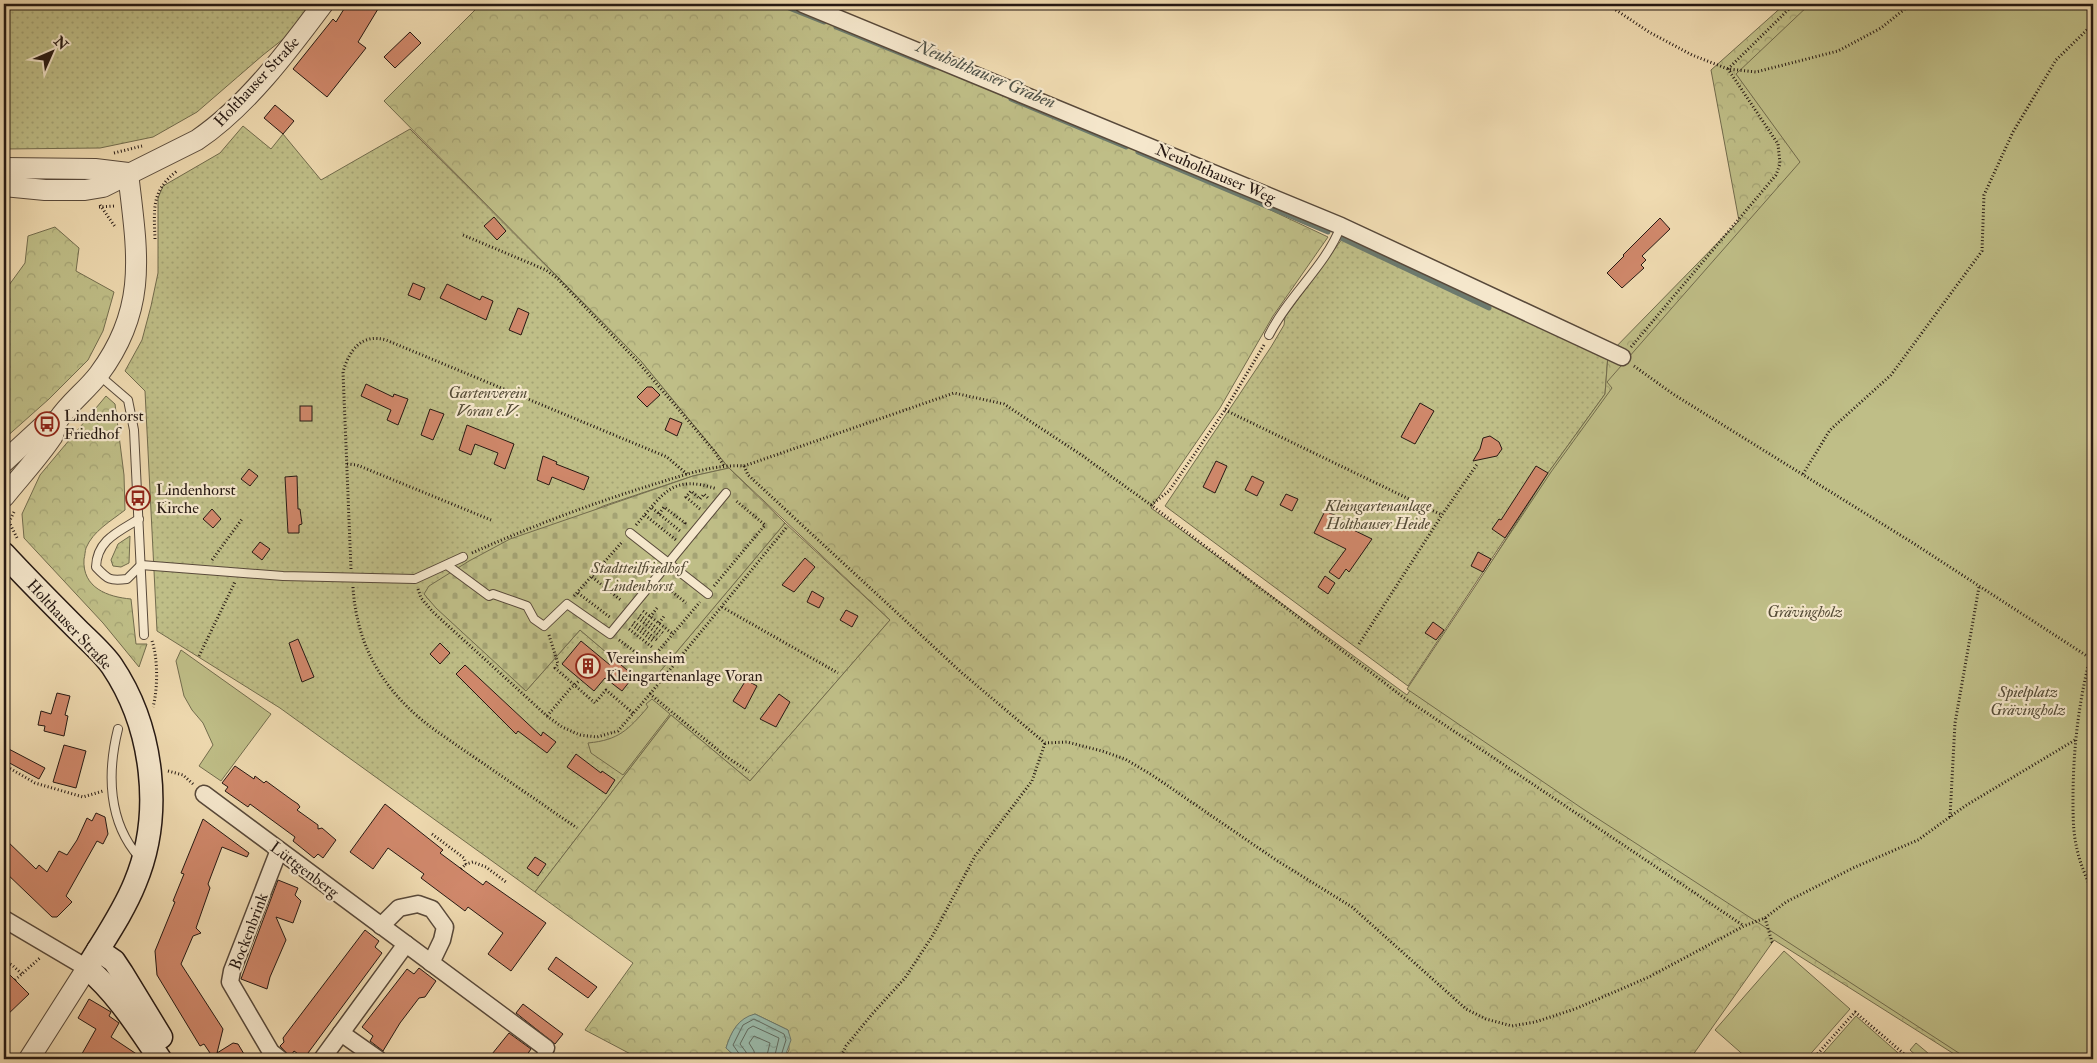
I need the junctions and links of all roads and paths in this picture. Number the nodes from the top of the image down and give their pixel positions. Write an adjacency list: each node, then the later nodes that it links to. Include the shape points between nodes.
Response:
1 (323, 4): 12 (street, Holthauser Straße, via 286,52 209,133 160,160)
2 (803, 4): 18 (street, Neuholthauser Weg)
3 (1607, 4): 7 (path, via 1648,32)
4 (1794, 4): 7 (path)
5 (1911, 4): 7 (path, via 1881,28 1838,51 1756,72)
6 (2093, 24): 32 (path, via 2056,60 2013,132 1984,195 1982,251 1891,375 1830,430)
7 (1728, 69): 22 (path, via 1778,144 1780,164 1776,175)
8 (144, 145): 9 (path)
9 (109, 154)
10 (4, 168): 12 (street, via 95,169)
11 (179, 169): 14 (path)
12 (128, 173): 15 (street, Holthauser Straße, via 103,187 85,190); 23 (street, via 137,274 123,334)
13 (160, 179): 14 (path)
14 (163, 185): 16 (path, via 155,200)
15 (4, 186)
16 (148, 201)
17 (107, 207): 20 (path, via 100,207 112,220)
18 (1341, 226): 21 (lane, via 1328,254); 22 (street, Neuholthauser Weg)
19 (463, 235): 29 (path, via 538,266 558,279 643,367 716,452)
20 (118, 236)
21 (1269, 335): 24 (path)
22 (1622, 357): 32 (path, via 1673,394)
23 (98, 374): 25 (street); 42 (lane, via 128,400 134,430)
24 (1225, 410): 36 (path, via 1169,491); 39 (path)
25 (58, 420): 26 (street, via 44,426); 34 (street, via 53,436)
26 (4, 462)
27 (1478, 463): 39 (path)
28 (347, 464): 31 (path, via 343,372 351,354 367,339 375,337 667,457); 44 (path, via 357,465); 58 (path)
29 (724, 466): 30 (path); 31 (path)
30 (744, 466): 36 (path, via 954,393 1004,404); 96 (path, via 748,475 962,673)
31 (687, 474): 51 (path, via 598,501)
32 (1803, 474): 61 (path)
33 (726, 493): 35 (lane); 37 (path, via 687,482 669,490); 63 (path, via 765,525)
34 (4, 497)
35 (716, 505): 41 (lane); 41 (path, via 704,494 700,499 691,492 686,497)
36 (1151, 505): 113 (path, via 1403,697)
37 (652, 508): 38 (path); 40 (path)
38 (659, 514): 46 (path); 46 (path, via 664,507 685,524)
39 (1442, 514): 83 (path)
40 (645, 515): 47 (path); 49 (path)
41 (708, 516): 48 (lane)
42 (139, 519): 53 (lane); 53 (lane, via 102,545 96,556 96,567 112,581 127,579)
43 (242, 519): 55 (path)
44 (491, 520)
45 (786, 528): 66 (path)
46 (680, 530): 48 (path)
47 (630, 533): 52 (lane); 57 (path)
48 (690, 538): 49 (lane)
49 (684, 546): 52 (lane)
50 (4, 554): 94 (main road, Holthauser Straße, via 111,664 131,698)
51 (463, 557): 54 (lane)
52 (669, 564): 60 (lane); 63 (lane)
53 (141, 565): 55 (lane); 81 (lane)
54 (447, 565): 59 (lane); 76 (lane, via 489,596 493,594 527,606)
55 (207, 570): 56 (lane)
56 (239, 572): 58 (lane); 86 (path)
57 (592, 576): 62 (path); 67 (path)
58 (352, 578): 59 (lane); 102 (path, via 365,647 383,679 403,702 438,733)
59 (414, 579): 93 (path, via 421,598 433,612)
60 (656, 579): 64 (path); 67 (lane)
61 (1979, 587): 87 (path); 101 (path, via 1955,723)
62 (578, 592): 65 (path); 75 (path)
63 (708, 594): 80 (path)
64 (686, 602)
65 (566, 604): 76 (lane); 78 (lane)
66 (722, 607): 88 (path); 91 (path)
67 (631, 608): 75 (lane)
68 (657, 608): 72 (path)
69 (642, 610): 72 (path)
70 (665, 615): 74 (path)
71 (638, 616): 79 (path)
72 (650, 617): 74 (path)
73 (633, 623): 82 (path)
74 (659, 623): 80 (path)
75 (618, 624): 78 (lane)
76 (544, 626): 90 (path, via 554,646 558,664 555,668)
77 (628, 629): 84 (path)
78 (610, 634): 80 (path, via 649,662)
79 (662, 634)
80 (673, 634)
81 (144, 635): 94 (path, via 152,642 156,696 152,709)
82 (656, 641)
83 (1359, 644)
84 (652, 646)
85 (2093, 647): 87 (path)
86 (199, 656)
87 (2090, 658): 95 (path)
88 (838, 673)
89 (580, 680): 90 (path)
90 (575, 684): 92 (path, via 595,703 606,690); 93 (path)
91 (650, 694): 92 (path); 98 (path)
92 (634, 714): 93 (path, via 618,731 597,737 580,735)
93 (547, 716)
94 (129, 727): 99 (lane, via 112,753); 105 (main road, via 150,770 152,810)
95 (2075, 740): 101 (path); 109 (path, via 2074,828 2077,850)
96 (1045, 743): 113 (path, via 1067,742 1102,751 1125,759 1152,775 1276,860 1352,907 1466,1009 1512,1026 1576,1009 1649,977); 130 (path, via 1032,781 974,856 933,935 910,970 846,1046)
97 (4, 764): 99 (path, via 35,783 83,797)
98 (749, 772)
99 (111, 789): 105 (lane, via 120,827)
100 (204, 794): 104 (street, Lüttgenberg)
101 (1950, 817): 110 (path, via 1918,840 1786,902)
102 (577, 828)
103 (432, 834): 106 (path, via 464,858)
104 (279, 850): 112 (street, Lüttgenberg); 127 (street, Bockenbrink, via 230,982 271,1052)
105 (143, 861): 117 (main road, via 127,899)
106 (466, 864): 107 (path); 108 (path, via 473,862 486,867)
107 (461, 869)
108 (506, 882)
109 (2093, 892)
110 (1765, 918): 113 (path); 115 (path)
111 (4, 919): 117 (street)
112 (381, 926): 114 (street, Lüttgenberg); 119 (street, via 399,908 418,904 432,909 445,926)
113 (1744, 926)
114 (406, 944): 119 (street, Lüttgenberg); 122 (street)
115 (1774, 944)
116 (43, 955): 120 (path)
117 (92, 959): 124 (street); 125 (main road, via 101,980); 126 (main road, via 114,961)
118 (4, 961): 120 (path)
119 (432, 964): 123 (street, Lüttgenberg)
120 (22, 974): 121 (path)
121 (15, 980)
122 (341, 1033): 128 (street); 129 (street)
123 (542, 1053)
124 (29, 1059)
125 (160, 1059)
126 (174, 1059)
127 (280, 1059)
128 (322, 1059)
129 (378, 1059)
130 (840, 1059)
131 (1813, 1059): 132 (path, via 1855,1012)
132 (1910, 1059)

